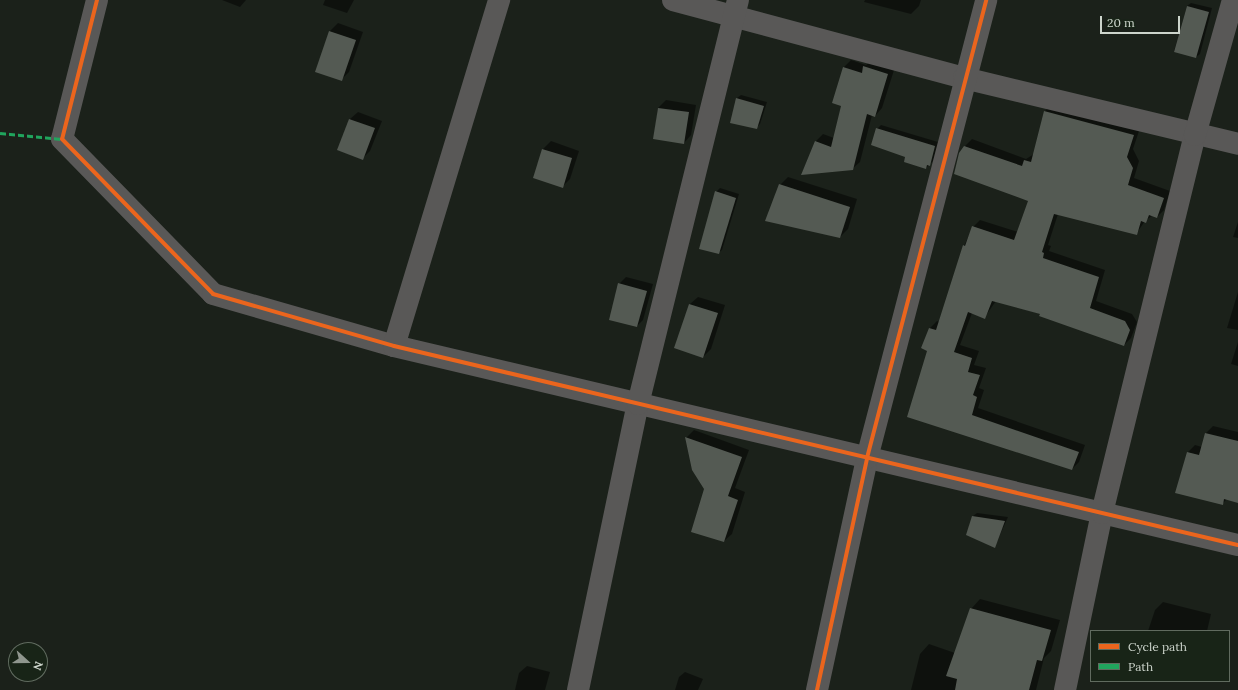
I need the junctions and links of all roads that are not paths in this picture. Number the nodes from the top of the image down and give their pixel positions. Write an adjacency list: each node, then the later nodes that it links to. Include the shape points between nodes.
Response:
1 (97, 0): 10 (street, via 62,139 213,294)
2 (499, 0): 10 (street)
3 (673, 0): 6 (street)
4 (986, 0): 7 (street)
5 (1233, 0): 8 (street)
6 (736, 9): 7 (street); 11 (street)
7 (964, 78): 8 (street); 12 (street)
8 (1195, 135): 9 (street); 13 (street)
9 (1238, 144)
10 (394, 346): 11 (street)
11 (638, 404): 12 (street); 15 (street)
12 (867, 458): 13 (street); 16 (street)
13 (1102, 513): 14 (street); 17 (street)
14 (1238, 546)
15 (578, 690)
16 (817, 690)
17 (1065, 690)

